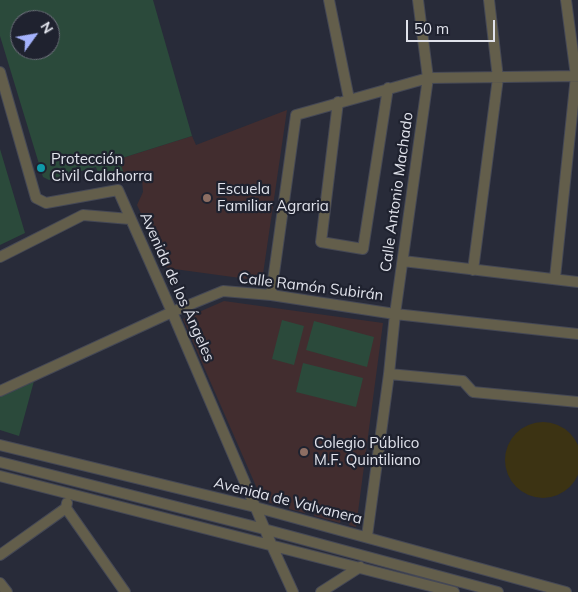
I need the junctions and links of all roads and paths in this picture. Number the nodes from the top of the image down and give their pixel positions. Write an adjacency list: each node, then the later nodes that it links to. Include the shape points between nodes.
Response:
1 (329, 0): 10 (street)
2 (418, 0): 7 (street, Calle Antonio Machado)
3 (489, 0): 8 (street)
4 (566, 0): 6 (street)
5 (0, 72): 12 (street, Avenida de los Ángeles, via 36,198 46,203 118,190)
6 (577, 76): 8 (street); 16 (street)
7 (428, 78): 8 (street); 9 (street); 14 (street, Calle Antonio Machado)
8 (498, 78): 15 (street)
9 (388, 88): 10 (street); 11 (street, via 363,249 321,242)
10 (349, 99): 11 (street)
11 (338, 102): 18 (street, via 296,115)
12 (130, 218): 13 (street, via 83,215); 19 (street, Avenida de los Ángeles)
13 (0, 257)
14 (403, 261): 15 (street); 20 (street, Calle Antonio Machado)
15 (473, 270): 16 (street)
16 (554, 278): 17 (street)
17 (578, 282)
18 (270, 296): 19 (street, Calle Ramón Subirán, via 223,291); 20 (street, Calle Ramón Subirán)
19 (172, 312): 23 (street, Calle Ramón Subirán); 29 (street, Avenida de los Ángeles)
20 (395, 314): 21 (street, Calle Ramón Subirán); 22 (street, Calle Antonio Machado)
21 (578, 334)
22 (389, 374): 24 (street, via 463,381 473,392); 32 (street, Calle Antonio Machado)
23 (0, 391)
24 (578, 402)
25 (0, 445): 29 (street, Avenida de Valvanera)
26 (0, 462): 31 (street)
27 (0, 476): 28 (street)
28 (69, 493): 30 (street); 33 (street)
29 (255, 507): 31 (street, Avenida de los Ángeles); 32 (street, Avenida de Valvanera)
30 (66, 508): 34 (street); 38 (street)
31 (264, 529): 33 (street, Avenida de los Ángeles); 42 (street)
32 (367, 536): 43 (street, Avenida de Valvanera)
33 (272, 546): 35 (street); 39 (street, Avenida de los Ángeles)
34 (0, 555)
35 (360, 567): 40 (street); 41 (street)
36 (0, 583): 37 (street)
37 (7, 592)
38 (125, 592)
39 (293, 592)
40 (321, 592)
41 (454, 592)
42 (498, 592)
43 (566, 592)

